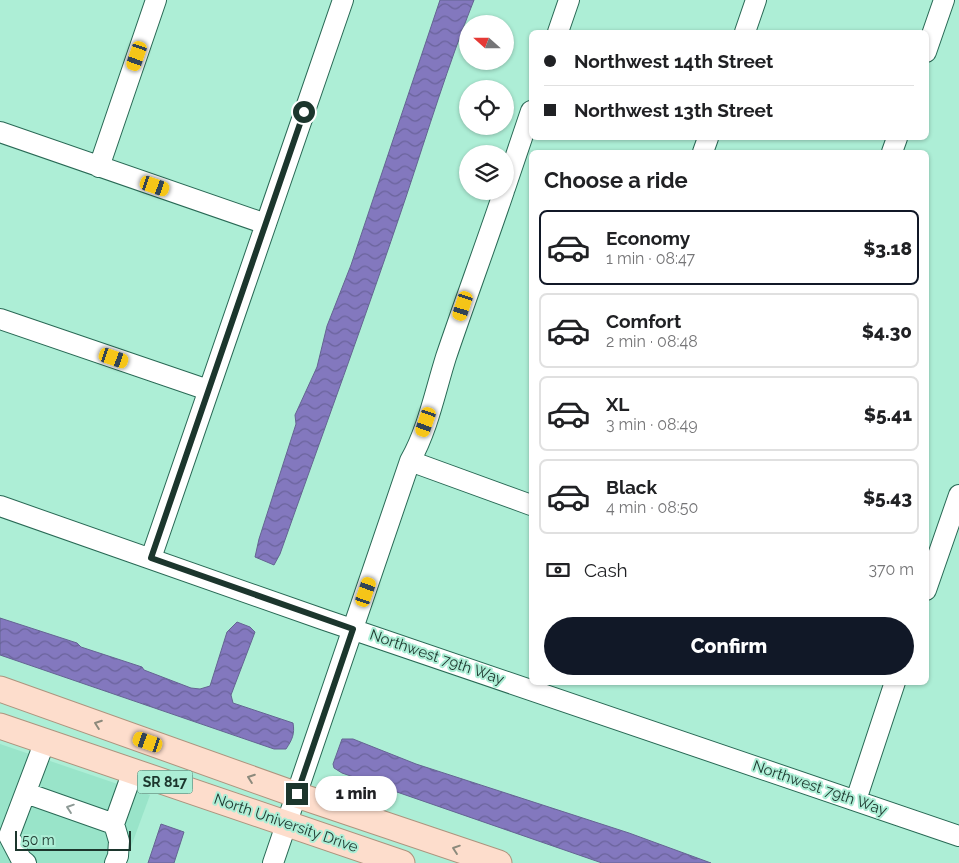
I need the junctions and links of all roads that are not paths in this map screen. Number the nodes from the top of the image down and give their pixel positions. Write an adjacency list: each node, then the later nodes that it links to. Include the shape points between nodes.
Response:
1 (156, 0): 12 (street)
2 (343, 0): 14 (street)
3 (569, 0): 6 (street)
4 (756, 0): 7 (street)
5 (944, 0): 8 (street)
6 (559, 30)
7 (746, 30)
8 (929, 43)
9 (529, 117): 11 (street)
10 (0, 132): 12 (street)
11 (514, 161)
12 (99, 167): 14 (street)
13 (501, 200): 17 (street)
14 (266, 224): 16 (street)
15 (0, 319): 16 (street)
16 (208, 390): 21 (street)
17 (410, 461): 19 (street); 23 (street)
18 (959, 494): 22 (street)
19 (529, 504)
20 (0, 506): 21 (street, Northwest 79th Way)
21 (151, 558): 23 (street, Northwest 79th Way)
22 (929, 581)
23 (353, 629): 30 (street); 31 (street, Northwest 79th Way)
24 (894, 685): 31 (street)
25 (0, 689): 30 (main road, North University Drive / SR 817, one-way to 25)
26 (0, 726): 27 (main road, North University Drive / SR 817)
27 (45, 741): 28 (main road, North University Drive / SR 817); 29 (street)
28 (133, 771): 32 (main road, North University Drive / SR 817); 33 (street)
29 (26, 793): 33 (street, one-way to 29); 35 (street, via 9,836)
30 (297, 794): 32 (street); 39 (main road, North University Drive / SR 817, one-way to 30)
31 (856, 800): 34 (street, Northwest 79th Way)
32 (286, 823): 37 (street); 38 (main road, North University Drive / SR 817)
33 (114, 824): 36 (street, via 119,841)
34 (959, 836)
35 (26, 863)
36 (115, 863)
37 (273, 863)
38 (402, 863)
39 (498, 863)

